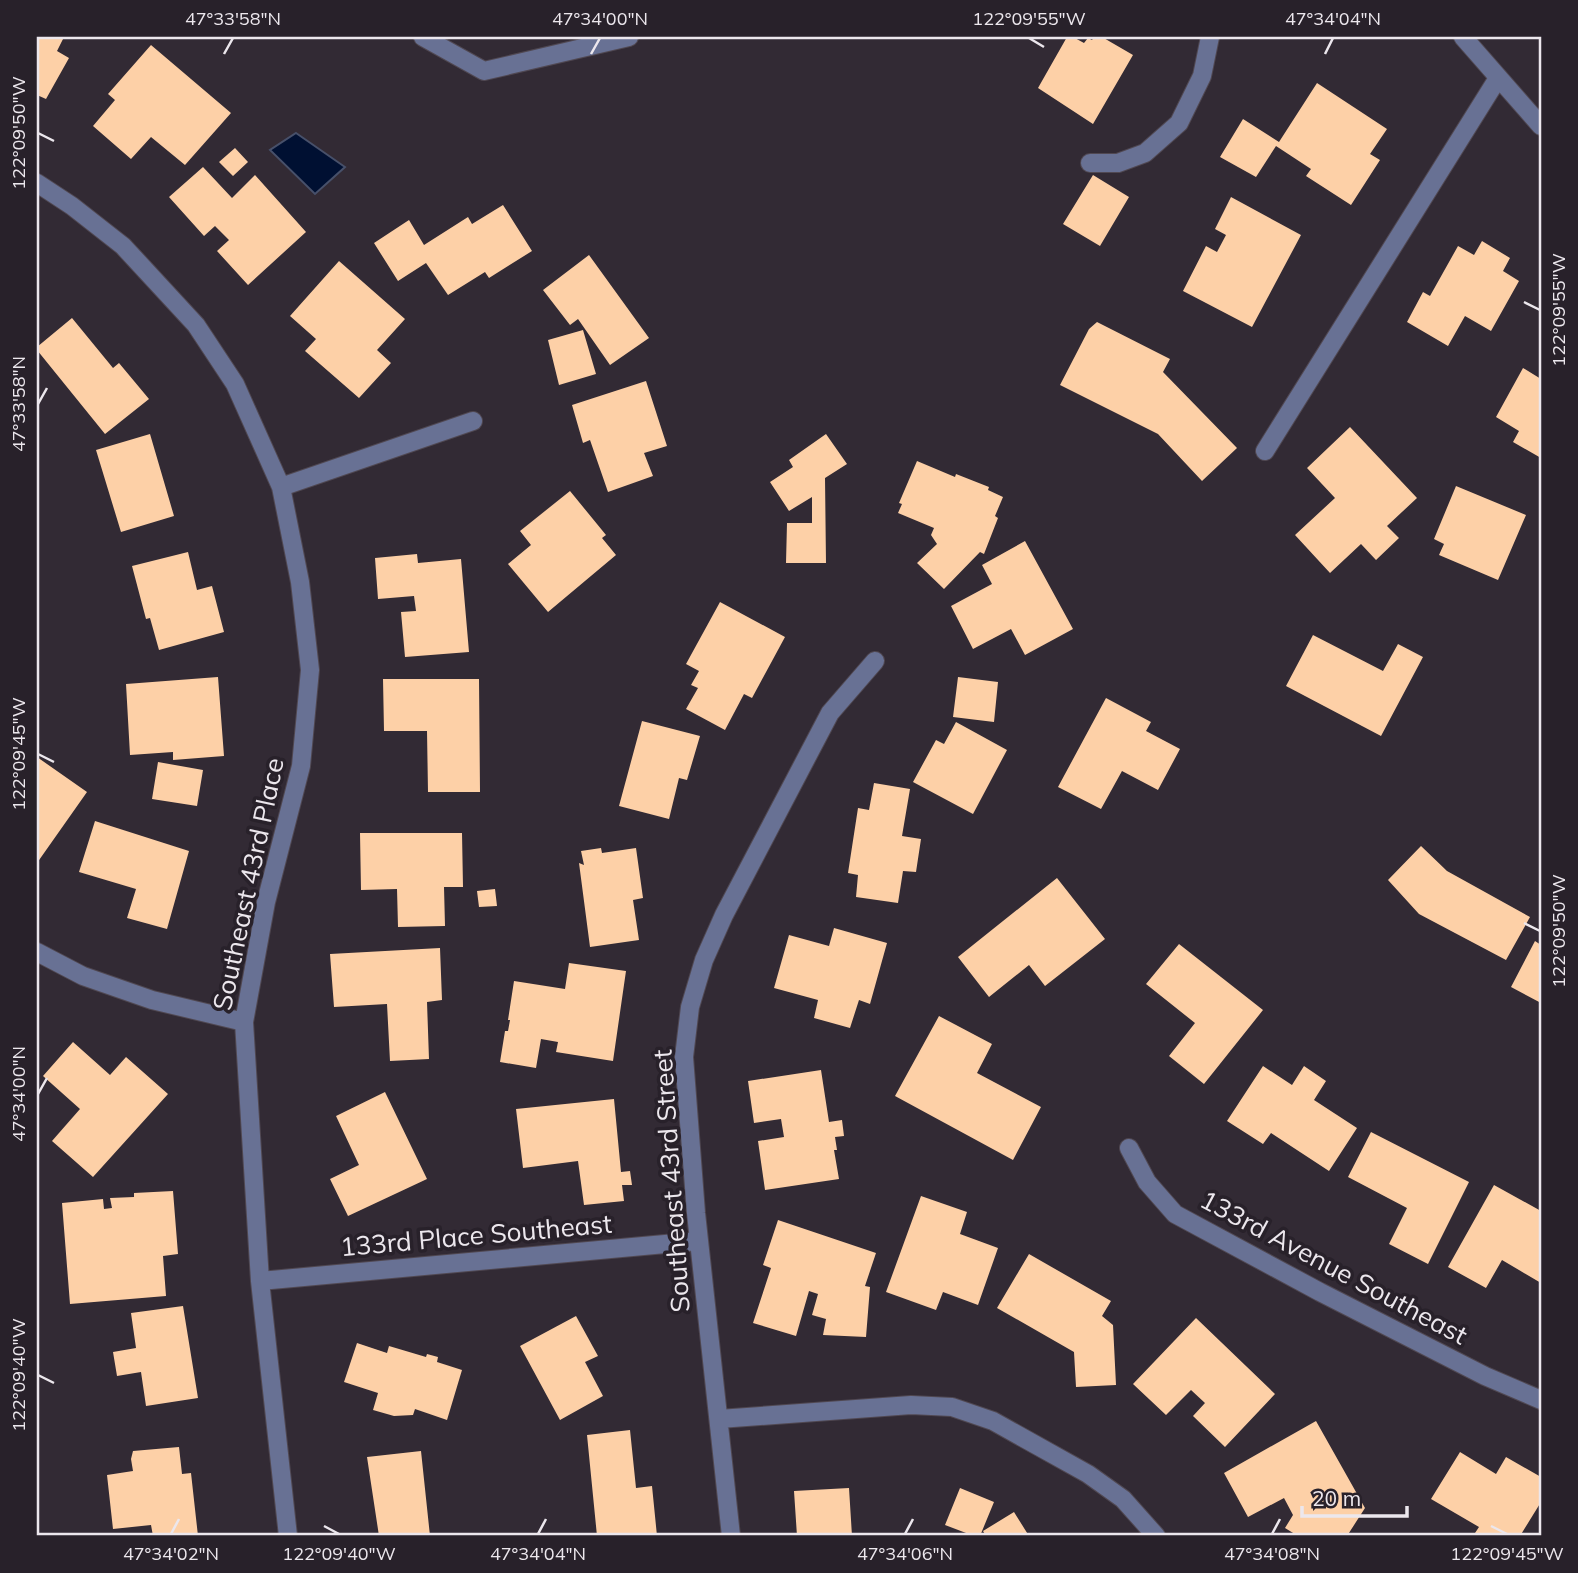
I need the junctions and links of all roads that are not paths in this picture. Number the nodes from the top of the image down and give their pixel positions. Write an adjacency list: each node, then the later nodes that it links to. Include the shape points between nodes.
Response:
1 (423, 37): 2 (street, via 484,71)
2 (629, 37)
3 (1210, 37): 7 (street, via 1202,76 1179,123 1145,153 1118,163)
4 (1462, 37): 5 (street)
5 (1498, 78): 6 (street); 10 (street)
6 (1541, 126)
7 (1090, 163)
8 (37, 183): 11 (street, Southeast 43rd Place, via 123,246 196,325 235,384)
9 (473, 421): 11 (street)
10 (1265, 451)
11 (281, 487): 14 (street, Southeast 43rd Place, via 300,582 310,670 301,766 266,902)
12 (875, 661): 16 (street, Southeast 43rd Street, via 830,713 704,960 690,1007 684,1057)
13 (37, 952): 14 (street, via 94,980 152,1000)
14 (244, 1022): 17 (street, Southeast 43rd Place)
15 (1129, 1148): 18 (street, 133rd Avenue Southeast, via 1147,1182 1175,1214 1485,1377)
16 (698, 1241): 17 (street, 133rd Place Southeast); 19 (street, Southeast 43rd Street)
17 (260, 1281): 20 (street, Southeast 43rd Place)
18 (1541, 1400)
19 (719, 1419): 21 (street, Southeast 43rd Street); 22 (street, via 911,1405 952,1407 993,1421 1088,1474 1123,1499)
20 (288, 1536)
21 (731, 1536)
22 (1156, 1536)

